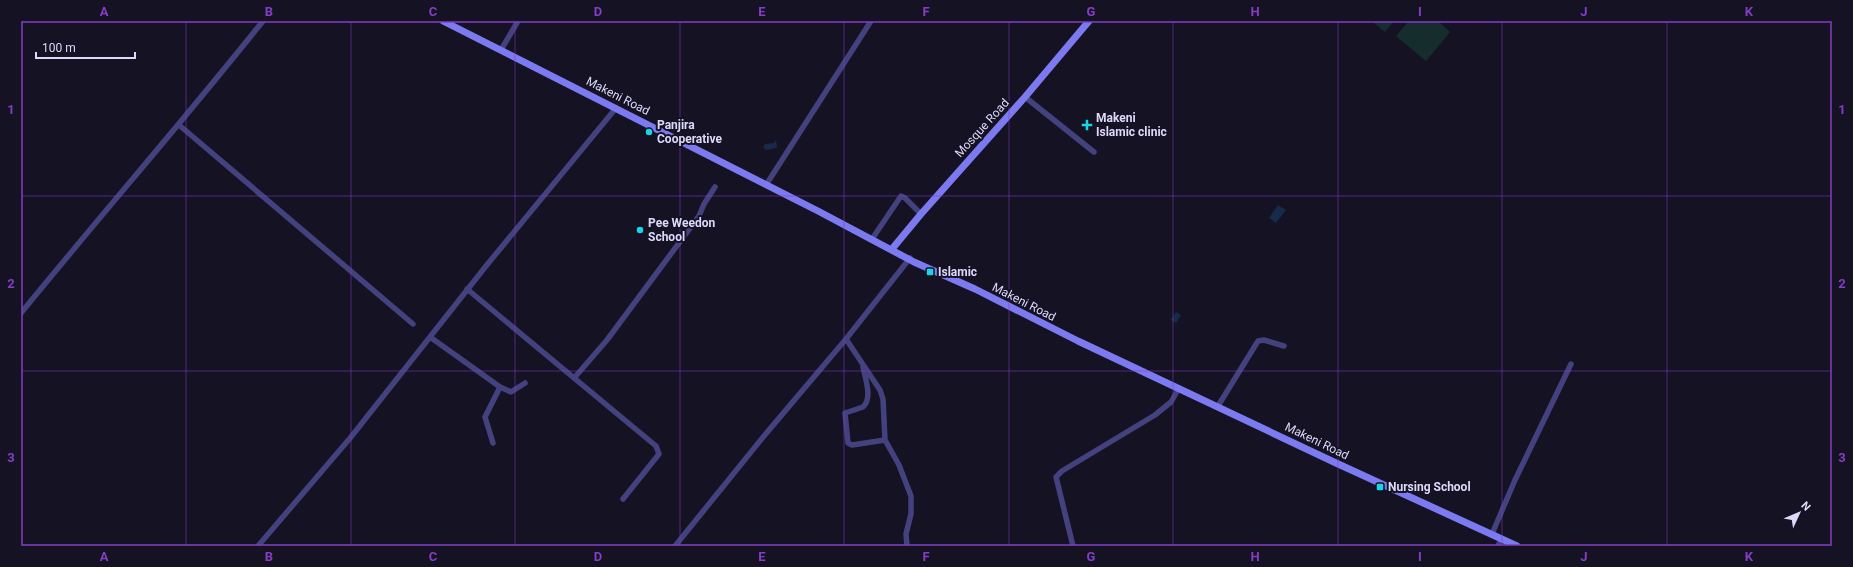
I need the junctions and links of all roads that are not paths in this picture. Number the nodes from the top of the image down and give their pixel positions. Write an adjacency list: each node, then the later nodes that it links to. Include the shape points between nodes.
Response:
1 (263, 21): 9 (street)
2 (443, 21): 6 (main road, Makeni Road)
3 (518, 21): 6 (street)
4 (871, 21): 11 (street)
5 (1089, 21): 7 (main road, Mosque Road)
6 (501, 50): 8 (main road, Makeni Road)
7 (1025, 98): 10 (street); 13 (main road, Mosque Road)
8 (616, 108): 11 (main road, Makeni Road); 17 (street)
9 (179, 125): 18 (street); 19 (street)
10 (1094, 152)
11 (766, 185): 14 (main road, Makeni Road)
12 (715, 186): 25 (street, via 698,216 607,340)
13 (921, 214): 14 (street, via 900,196); 15 (main road, Mosque Road)
14 (872, 239): 15 (main road, Makeni Road)
15 (892, 249): 16 (main road, Makeni Road)
16 (910, 258): 21 (street); 28 (main road, Makeni Road)
17 (467, 289): 20 (street); 25 (street)
18 (21, 313)
19 (413, 324)
20 (430, 337): 27 (street); 35 (street)
21 (846, 339): 23 (street); 36 (street)
22 (1284, 346): 29 (street, via 1264,340 1258,341)
23 (862, 363): 30 (street, via 883,399); 30 (street, via 867,402 863,407 844,413 848,443 852,445)
24 (1571, 364): 33 (street)
25 (575, 377): 32 (street, via 656,446 658,451 659,454 652,464)
26 (525, 383): 27 (street, via 511,392)
27 (500, 387): 31 (street, via 485,416)
28 (1179, 388): 29 (main road, Makeni Road); 38 (street, via 1172,402 1155,415 1056,476)
29 (1218, 406): 33 (main road, Makeni Road)
30 (885, 440): 37 (street, via 899,465 911,496)
31 (493, 443)
32 (623, 500)
33 (1492, 534): 34 (main road, Makeni Road)
34 (1502, 538): 39 (street); 40 (main road, Makeni Road)
35 (262, 545)
36 (675, 546)
37 (907, 546)
38 (1073, 546)
39 (1498, 546)
40 (1517, 546)

